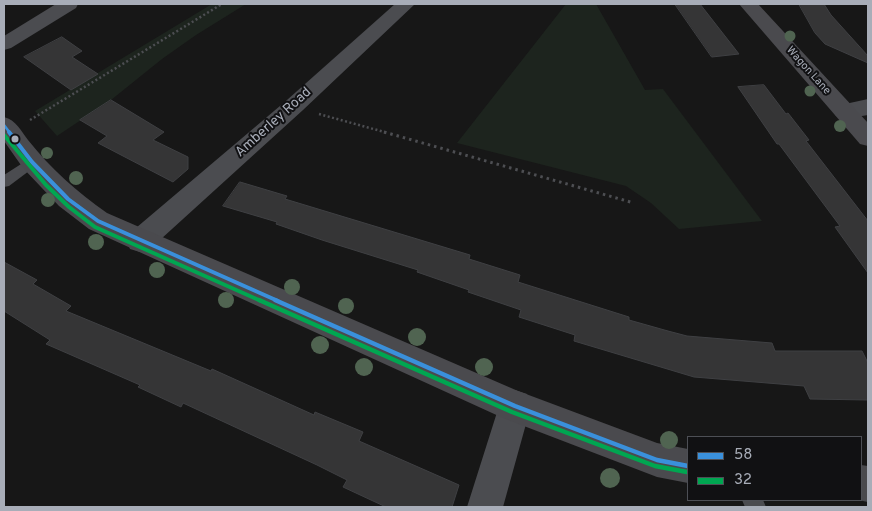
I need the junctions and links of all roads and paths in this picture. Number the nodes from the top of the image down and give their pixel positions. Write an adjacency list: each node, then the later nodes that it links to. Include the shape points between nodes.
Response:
1 (69, 4): 5 (street)
2 (222, 4): 9 (path)
3 (406, 4): 6 (street, Amberley Road)
4 (748, 4): 8 (street, Wagon Lane)
5 (4, 44)
6 (295, 105): 13 (path, via 332,119); 14 (street, Amberley Road)
7 (868, 108): 8 (street)
8 (844, 111): 10 (street, Wagon Lane)
9 (7, 128): 11 (street)
10 (868, 138)
11 (32, 162): 12 (lane); 14 (street, via 75,204 98,221)
12 (4, 182)
13 (634, 203)
14 (140, 241): 15 (street)
15 (515, 406): 16 (street, via 657,460); 17 (street)
16 (687, 466)
17 (485, 507)

